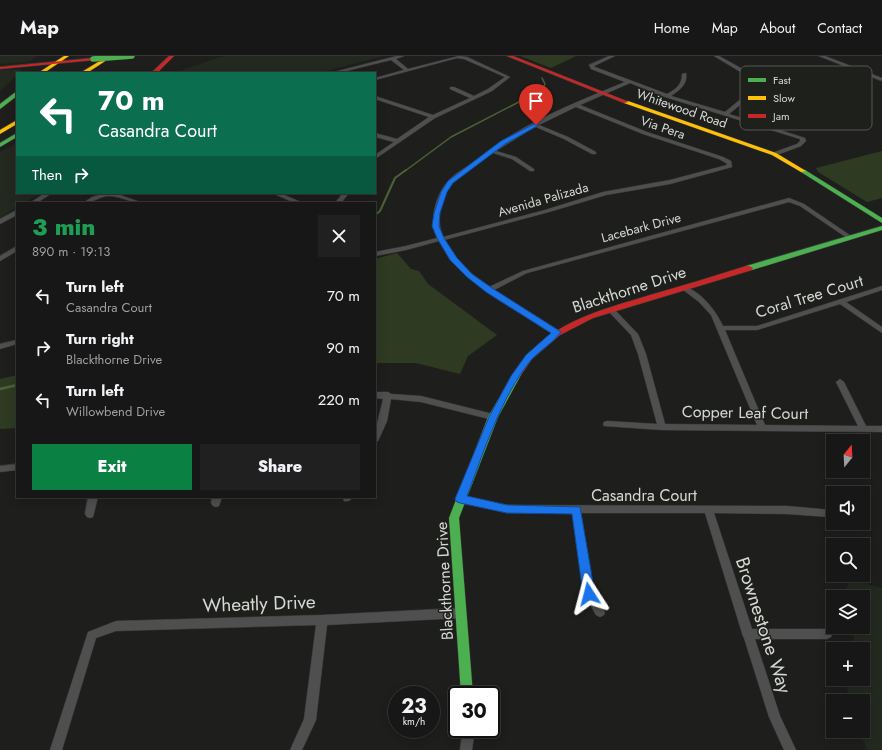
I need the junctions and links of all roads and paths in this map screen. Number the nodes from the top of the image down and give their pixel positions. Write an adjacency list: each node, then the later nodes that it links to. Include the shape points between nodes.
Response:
1 (67, 56): 12 (main road)
2 (111, 56): 19 (main road)
3 (125, 56): 20 (main road)
4 (132, 56): 12 (main road, bridge)
5 (172, 56): 21 (main road)
6 (402, 56): 11 (street)
7 (509, 56): 30 (main road, Whitewood Road)
8 (613, 56): 27 (street, via 591,65)
9 (716, 56): 16 (street)
10 (821, 56): 14 (street)
11 (393, 58): 17 (street); 22 (street)
12 (57, 63): 13 (main road); 15 (main road); 18 (main road)
13 (0, 65)
14 (846, 66)
15 (0, 68)
16 (740, 70)
17 (408, 71): 25 (street); 33 (street, via 457,57 508,77)
18 (44, 72)
19 (85, 72)
20 (100, 72)
21 (155, 72)
22 (336, 72)
23 (684, 74): 31 (street, via 685,80 681,87)
24 (872, 76): 26 (street)
25 (376, 79)
26 (882, 80)
27 (629, 82): 30 (street); 31 (street)
28 (452, 88): 33 (street)
29 (16, 94): 36 (main road)
30 (602, 94): 35 (street); 52 (main road, Whitewood Road)
31 (667, 96): 38 (street)
32 (376, 97): 39 (street)
33 (476, 98): 39 (street)
34 (740, 102): 38 (street)
35 (576, 105): 43 (street); 55 (street, Via Pera, via 644,133 729,162 730,166)
36 (0, 107)
37 (16, 114): 41 (main road)
38 (726, 114): 40 (street)
39 (433, 117): 48 (street)
40 (740, 118)
41 (0, 123)
42 (16, 123): 45 (main road)
43 (536, 125): 50 (street); 51 (street)
44 (777, 130): 52 (street, via 802,138 803,141 799,145)
45 (0, 132)
46 (376, 135): 48 (street)
47 (16, 136): 49 (main road)
48 (397, 142): 53 (street)
49 (0, 145)
50 (491, 151): 54 (street, via 514,158); 71 (street, via 450,182 444,192 437,213 436,226)
51 (594, 153)
52 (774, 154): 67 (main road, Whitewood Road)
53 (376, 156)
54 (532, 170)
55 (719, 170): 71 (street, Avenida Palizada, via 670,182 605,193 547,211)
56 (48, 194): 61 (street)
57 (102, 194): 62 (street)
58 (110, 194): 63 (street)
59 (278, 194): 64 (street)
60 (345, 194): 65 (street)
61 (35, 202)
62 (88, 202)
63 (137, 202)
64 (298, 202)
65 (339, 202)
66 (16, 213): 68 (street)
67 (882, 221)
68 (0, 222)
69 (882, 228): 70 (main road, Blackthorne Drive)
70 (849, 237): 75 (main road, Blackthorne Drive); 77 (street, Lacebark Drive, via 802,205 790,200 525,272)
71 (440, 238): 73 (street, Avenida Palizada); 77 (street, via 454,260)
72 (16, 249): 74 (street)
73 (376, 254)
74 (0, 259)
75 (684, 288): 79 (main road, Blackthorne Drive); 80 (street, via 701,300 714,314)
76 (882, 288): 78 (street, Coral Tree Court)
77 (489, 290): 81 (street)
78 (842, 302): 80 (street, Coral Tree Court, via 757,328); 82 (street)
79 (611, 310): 81 (main road, Blackthorne Drive, via 590,316); 90 (street, via 634,334)
80 (720, 328): 91 (street)
81 (557, 332): 88 (main road, Blackthorne Drive, via 529,357)
82 (882, 332)
83 (16, 342): 84 (street)
84 (0, 347)
85 (840, 382): 92 (street)
86 (376, 395): 87 (street)
87 (388, 395): 88 (street, via 421,399); 94 (street, via 383,421)
88 (494, 417): 98 (main road, Blackthorne Drive)
89 (607, 424): 90 (street, Copper Leaf Court)
90 (662, 426): 91 (street, Copper Leaf Court)
91 (762, 427): 92 (street, Copper Leaf Court)
92 (864, 429): 93 (street, Copper Leaf Court)
93 (882, 429)
94 (376, 437)
95 (16, 467): 96 (street)
96 (0, 469)
97 (93, 498): 102 (street)
98 (460, 499): 99 (street, Casandra Court, via 507,509); 104 (main road, Blackthorne Drive, via 454,518)
99 (576, 510): 100 (street, Casandra Court); 103 (street, via 589,594)
100 (708, 510): 101 (street, Casandra Court); 106 (street, Brownestone Way)
101 (826, 513)
102 (90, 514)
103 (600, 612)
104 (461, 613): 105 (street, Wheatly Drive); 108 (main road, Blackthorne Drive)
105 (322, 620): 110 (street, Wheatly Drive, via 116,626 92,635); 111 (street, via 310,720)
106 (747, 634): 107 (street); 113 (street, Brownestone Way, via 775,717)
107 (826, 634)
108 (466, 686)
109 (468, 738): 112 (street)
110 (56, 750)
111 (296, 750)
112 (466, 750)
113 (790, 750)

